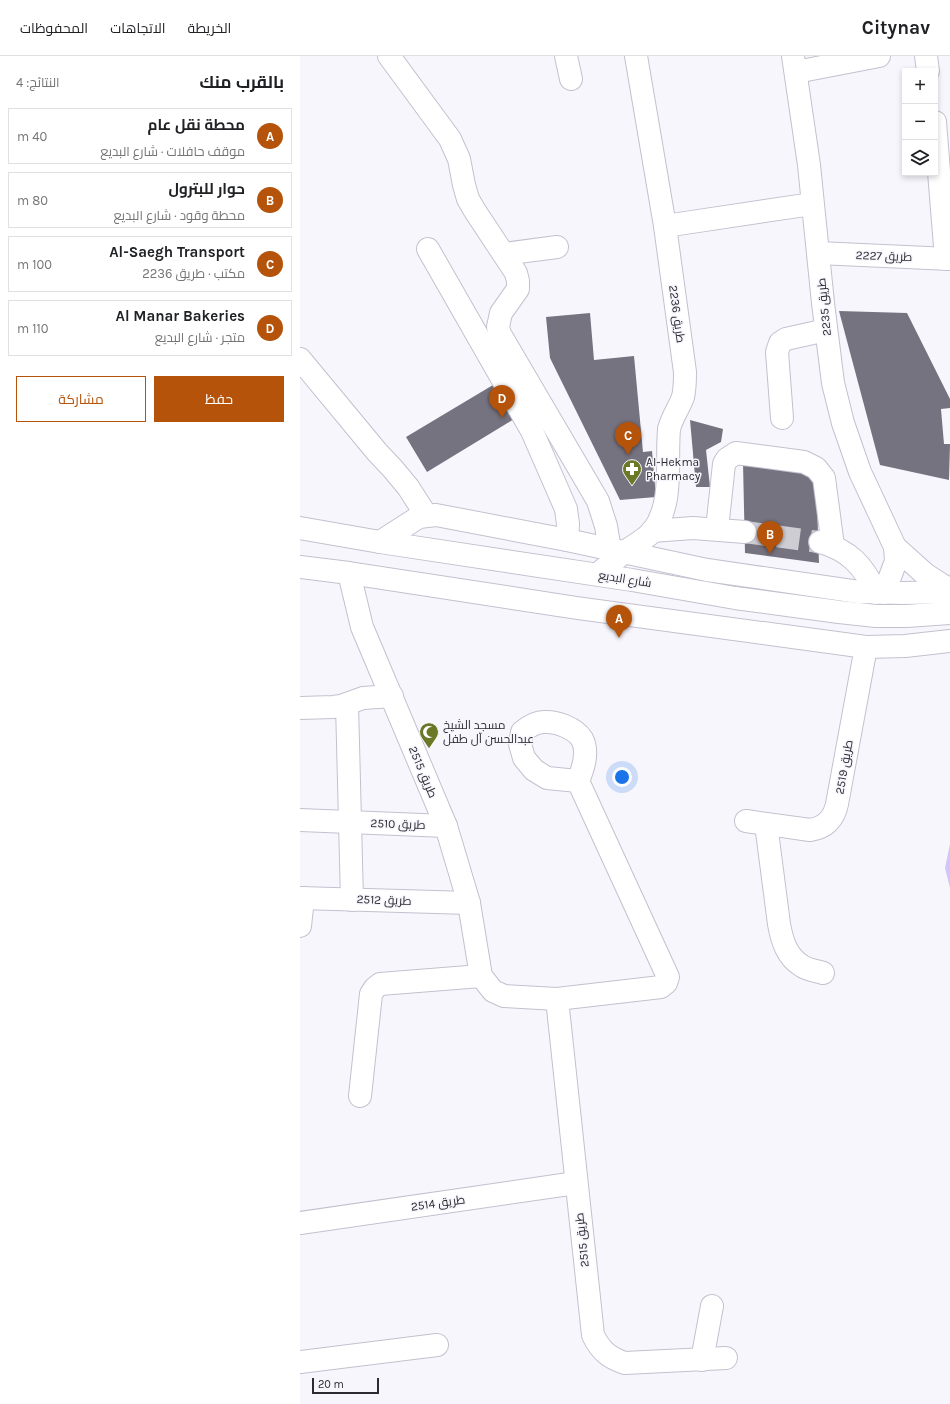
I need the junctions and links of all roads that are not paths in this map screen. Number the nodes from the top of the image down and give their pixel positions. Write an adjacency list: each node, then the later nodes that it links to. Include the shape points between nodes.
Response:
1 (389, 56): 17 (street, via 450,139 459,159 468,199)
2 (566, 56): 8 (street)
3 (636, 56): 13 (street, طريق 2236)
4 (879, 56): 6 (street)
5 (926, 56): 7 (street)
6 (795, 64): 12 (street, طريق 2235)
7 (928, 68)
8 (571, 79)
9 (938, 124): 10 (street)
10 (950, 124)
11 (937, 140): 18 (street)
12 (812, 204): 13 (street); 16 (street, طريق 2235)
13 (665, 226): 25 (street, طريق 2236, via 685,385 669,429 667,492 663,511)
14 (557, 247): 17 (street)
15 (428, 249): 27 (street, via 532,431 566,509)
16 (818, 253): 18 (street, طريق 2227); 19 (street, طريق 2235)
17 (504, 254): 30 (street, via 516,273 518,289 501,314 498,327 500,334 592,489)
18 (948, 259)
19 (826, 330): 21 (street, via 786,339 780,344 777,352); 29 (street, طريق 2235, via 833,383 843,424 860,472)
20 (300, 359): 22 (street, via 376,452 393,469)
21 (782, 418)
22 (426, 515): 27 (street, via 445,516); 28 (street)
23 (300, 528): 28 (street, شارع البديع)
24 (717, 529): 25 (street, via 682,528); 26 (street); 36 (street, via 723,470 727,459 736,453 804,462 816,468 824,478 826,544 855,561)
25 (652, 532): 30 (street, طريق 2236)
26 (745, 532)
27 (566, 540): 30 (street)
28 (380, 542): 33 (street, شارع البديع)
29 (895, 547): 34 (street, طريق 2235, via 925,574); 36 (street, طريق 2235, via 896,561)
30 (617, 551): 33 (street, طريق 2236); 36 (street, via 707,570)
31 (300, 567): 32 (street)
32 (349, 573): 40 (street, via 577,608); 42 (street, طريق 2515, via 362,627)
33 (598, 574): 37 (street, شارع البديع, via 735,598 854,614 908,616)
34 (950, 589)
35 (950, 592): 36 (street)
36 (880, 593)
37 (950, 613)
38 (950, 641): 39 (street)
39 (905, 646): 40 (street); 41 (street)
40 (866, 647): 53 (street, طريق 2519, via 835,812 828,822 818,829 756,822 782,940 789,955 803,966)
41 (950, 657)
42 (392, 696): 43 (street, via 363,698); 48 (street, طريق 2515)
43 (347, 704): 44 (street); 47 (street)
44 (300, 708)
45 (578, 781): 55 (street, via 668,977 661,987)
46 (300, 820): 47 (street, طريق 2510)
47 (350, 822): 48 (street, طريق 2510); 50 (street)
48 (446, 826): 51 (street, طريق 2515)
49 (302, 898): 50 (street, طريق 2512); 52 (street)
50 (352, 900): 51 (street, طريق 2512)
51 (469, 903): 54 (street, طريق 2515)
52 (300, 926)
53 (823, 973)
54 (481, 976): 55 (street, via 493,991 504,996); 56 (street, via 380,984 375,988 371,994)
55 (556, 999): 57 (street, طريق 2515)
56 (360, 1096)
57 (576, 1183): 58 (street, طريق 2514); 62 (street, طريق 2515, via 590,1324 597,1345 614,1360 625,1363)
58 (300, 1223)
59 (712, 1306): 62 (street)
60 (437, 1345): 63 (street)
61 (726, 1358): 62 (street, طريق 2515)
62 (702, 1360)
63 (300, 1362)

